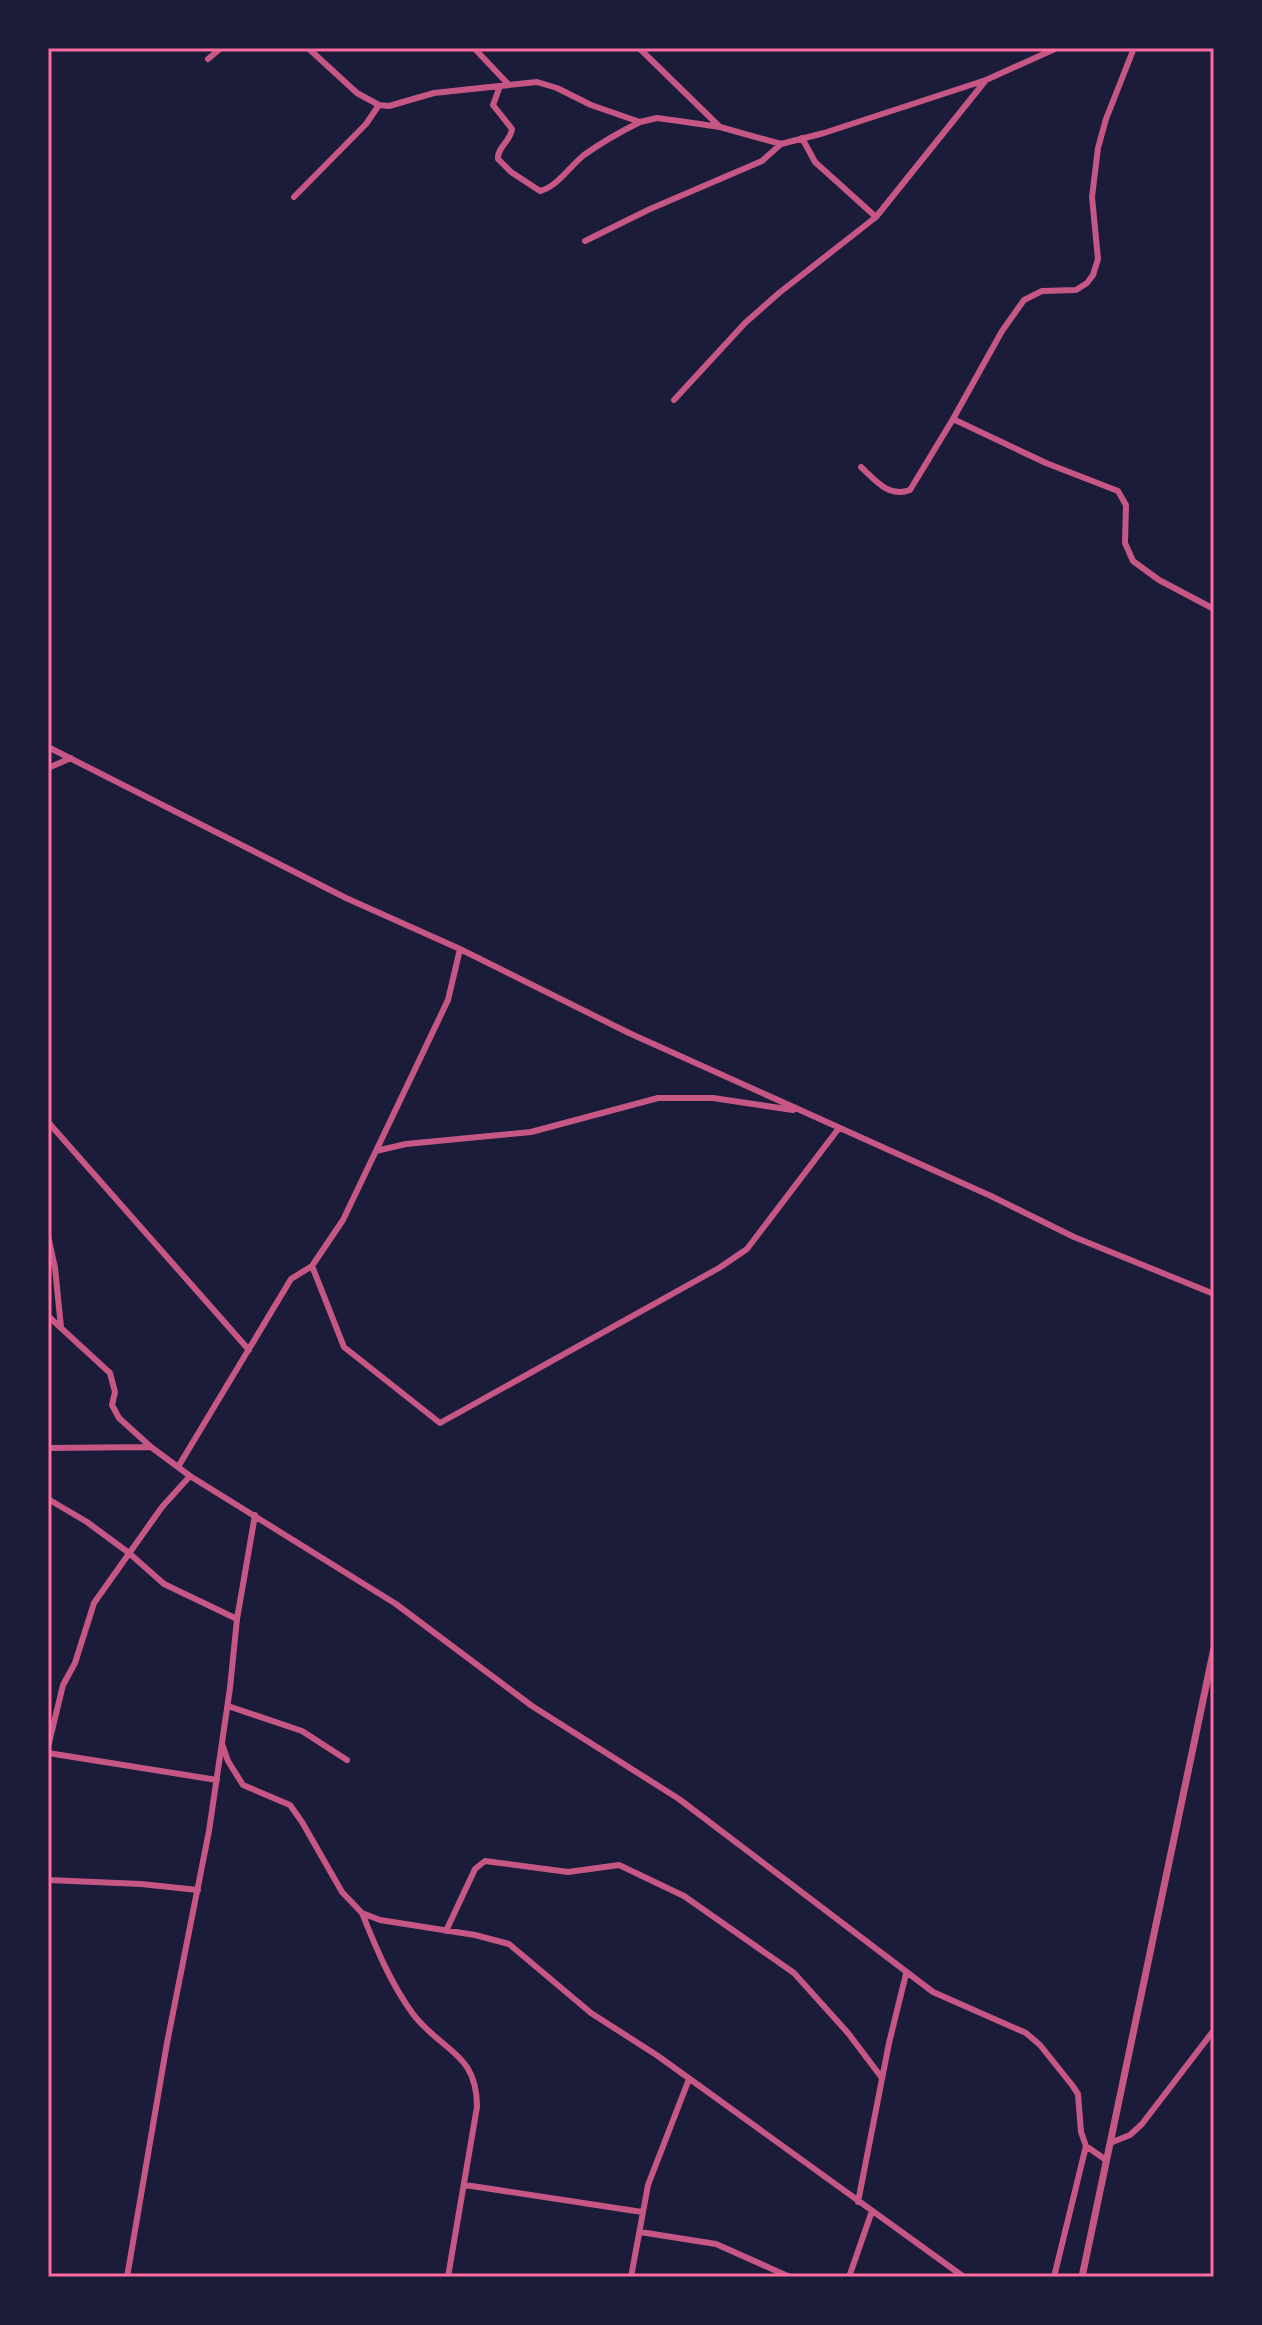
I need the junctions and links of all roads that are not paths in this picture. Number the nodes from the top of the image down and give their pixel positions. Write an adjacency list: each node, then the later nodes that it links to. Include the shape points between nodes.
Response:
1 (221, 48): 7 (street)
2 (308, 48): 10 (street, via 357,93)
3 (474, 48): 9 (street)
4 (639, 48): 12 (street)
5 (1057, 48): 8 (street)
6 (1134, 48): 19 (street, via 1098,148 1092,197 1098,259 1093,275 1076,290 1042,291 1024,300)
7 (208, 59)
8 (986, 80): 13 (street); 16 (street)
9 (504, 85): 10 (street); 11 (street, via 547,84); 11 (street, via 493,105 512,129 498,159 540,191 598,145)
10 (379, 105): 15 (street)
11 (640, 122): 12 (street, via 657,118)
12 (720, 127): 14 (street)
13 (802, 138): 14 (street); 16 (street, via 815,162)
14 (781, 144): 17 (street, via 762,161)
15 (294, 197)
16 (876, 217): 18 (street, via 745,323)
17 (585, 241)
18 (674, 400)
19 (953, 419): 20 (street, via 905,493 888,490); 21 (street, via 1118,491 1126,505 1125,543 1133,561)
20 (861, 467)
21 (1214, 609)
22 (48, 747): 23 (street)
23 (71, 758): 24 (street); 25 (street, via 346,898)
24 (48, 768)
25 (460, 949): 26 (street); 29 (street, via 448,1000)
26 (802, 1112): 28 (street); 29 (street, via 713,1098 658,1098 531,1132)
27 (48, 1122): 35 (street)
28 (839, 1128): 31 (street, via 747,1249 440,1423 344,1347); 32 (street, via 1084,1241)
29 (376, 1151): 31 (street, via 343,1220)
30 (48, 1236): 34 (street)
31 (312, 1266): 35 (street, via 291,1279)
32 (1214, 1294)
33 (48, 1316): 34 (street)
34 (61, 1327): 36 (street, via 110,1373 117,1415)
35 (249, 1350): 38 (street)
36 (151, 1447): 37 (street); 38 (street)
37 (48, 1448)
38 (178, 1467): 39 (street)
39 (190, 1476): 41 (street); 42 (street)
40 (48, 1499): 42 (street)
41 (255, 1515): 43 (street); 54 (street, via 396,1604 532,1706 679,1799)
42 (129, 1553): 43 (street, via 164,1584); 47 (street, via 94,1603 63,1685)
43 (237, 1619): 45 (street)
44 (1214, 1648): 58 (street)
45 (228, 1706): 46 (street); 48 (street, via 302,1731)
46 (222, 1744): 49 (street); 52 (street, via 243,1785 290,1805 342,1892)
47 (48, 1750): 49 (street)
48 (347, 1760)
49 (217, 1780): 51 (street)
50 (48, 1880): 51 (street)
51 (198, 1890): 66 (street)
52 (362, 1913): 53 (street); 61 (street, via 378,1955 414,2015 474,2076 477,2107)
53 (446, 1931): 56 (street, via 475,1869 485,1861 568,1872 625,1866 684,1896 794,1973); 57 (street, via 509,1944 565,1993)
54 (906, 1974): 56 (street); 59 (street, via 1040,2045 1078,2094)
55 (1214, 2030): 58 (street, via 1142,2124)
56 (882, 2078): 62 (street)
57 (689, 2079): 62 (street); 64 (street)
58 (1110, 2143): 60 (street)
59 (1086, 2146): 60 (street); 72 (street)
60 (1106, 2160): 73 (street)
61 (465, 2185): 64 (street); 67 (street)
62 (858, 2202): 63 (street)
63 (872, 2211): 70 (street); 71 (street)
64 (642, 2212): 65 (street)
65 (640, 2232): 68 (street); 69 (street, via 716,2244)
66 (127, 2277)
67 (448, 2277)
68 (631, 2277)
69 (790, 2277)
70 (849, 2277)
71 (964, 2277)
72 (1054, 2277)
73 (1082, 2277)

